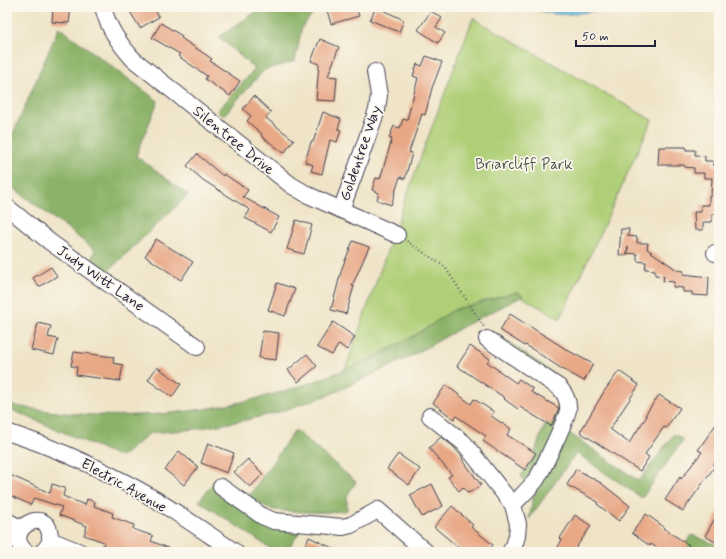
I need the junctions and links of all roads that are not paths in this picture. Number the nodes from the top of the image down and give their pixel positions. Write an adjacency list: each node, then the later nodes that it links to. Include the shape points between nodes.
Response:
1 (103, 7): 4 (street, Silentree Drive, via 112,32 133,59 279,176 308,195)
2 (375, 72): 4 (street, Goldentree Way, via 379,95 377,110)
3 (7, 207): 7 (street, Judy Witt Lane, via 50,242)
4 (341, 210): 5 (street, Silentree Drive)
5 (397, 235)
6 (487, 339): 11 (street, via 560,388 568,402 566,415 542,469)
7 (197, 347)
8 (430, 416): 11 (street, via 464,443)
9 (7, 432): 14 (street, Electric Avenue, via 64,452 119,479 159,502)
10 (221, 488): 17 (street, via 262,516 274,521 343,526 351,525 378,510)
11 (513, 505): 18 (street, via 518,524 517,536)
12 (13, 524): 13 (street, via 32,521 42,523 49,530); 15 (street, via 18,532 18,543)
13 (46, 546): 16 (street)
14 (225, 549)
15 (25, 552)
16 (80, 552)
17 (426, 552)
18 (510, 552)

